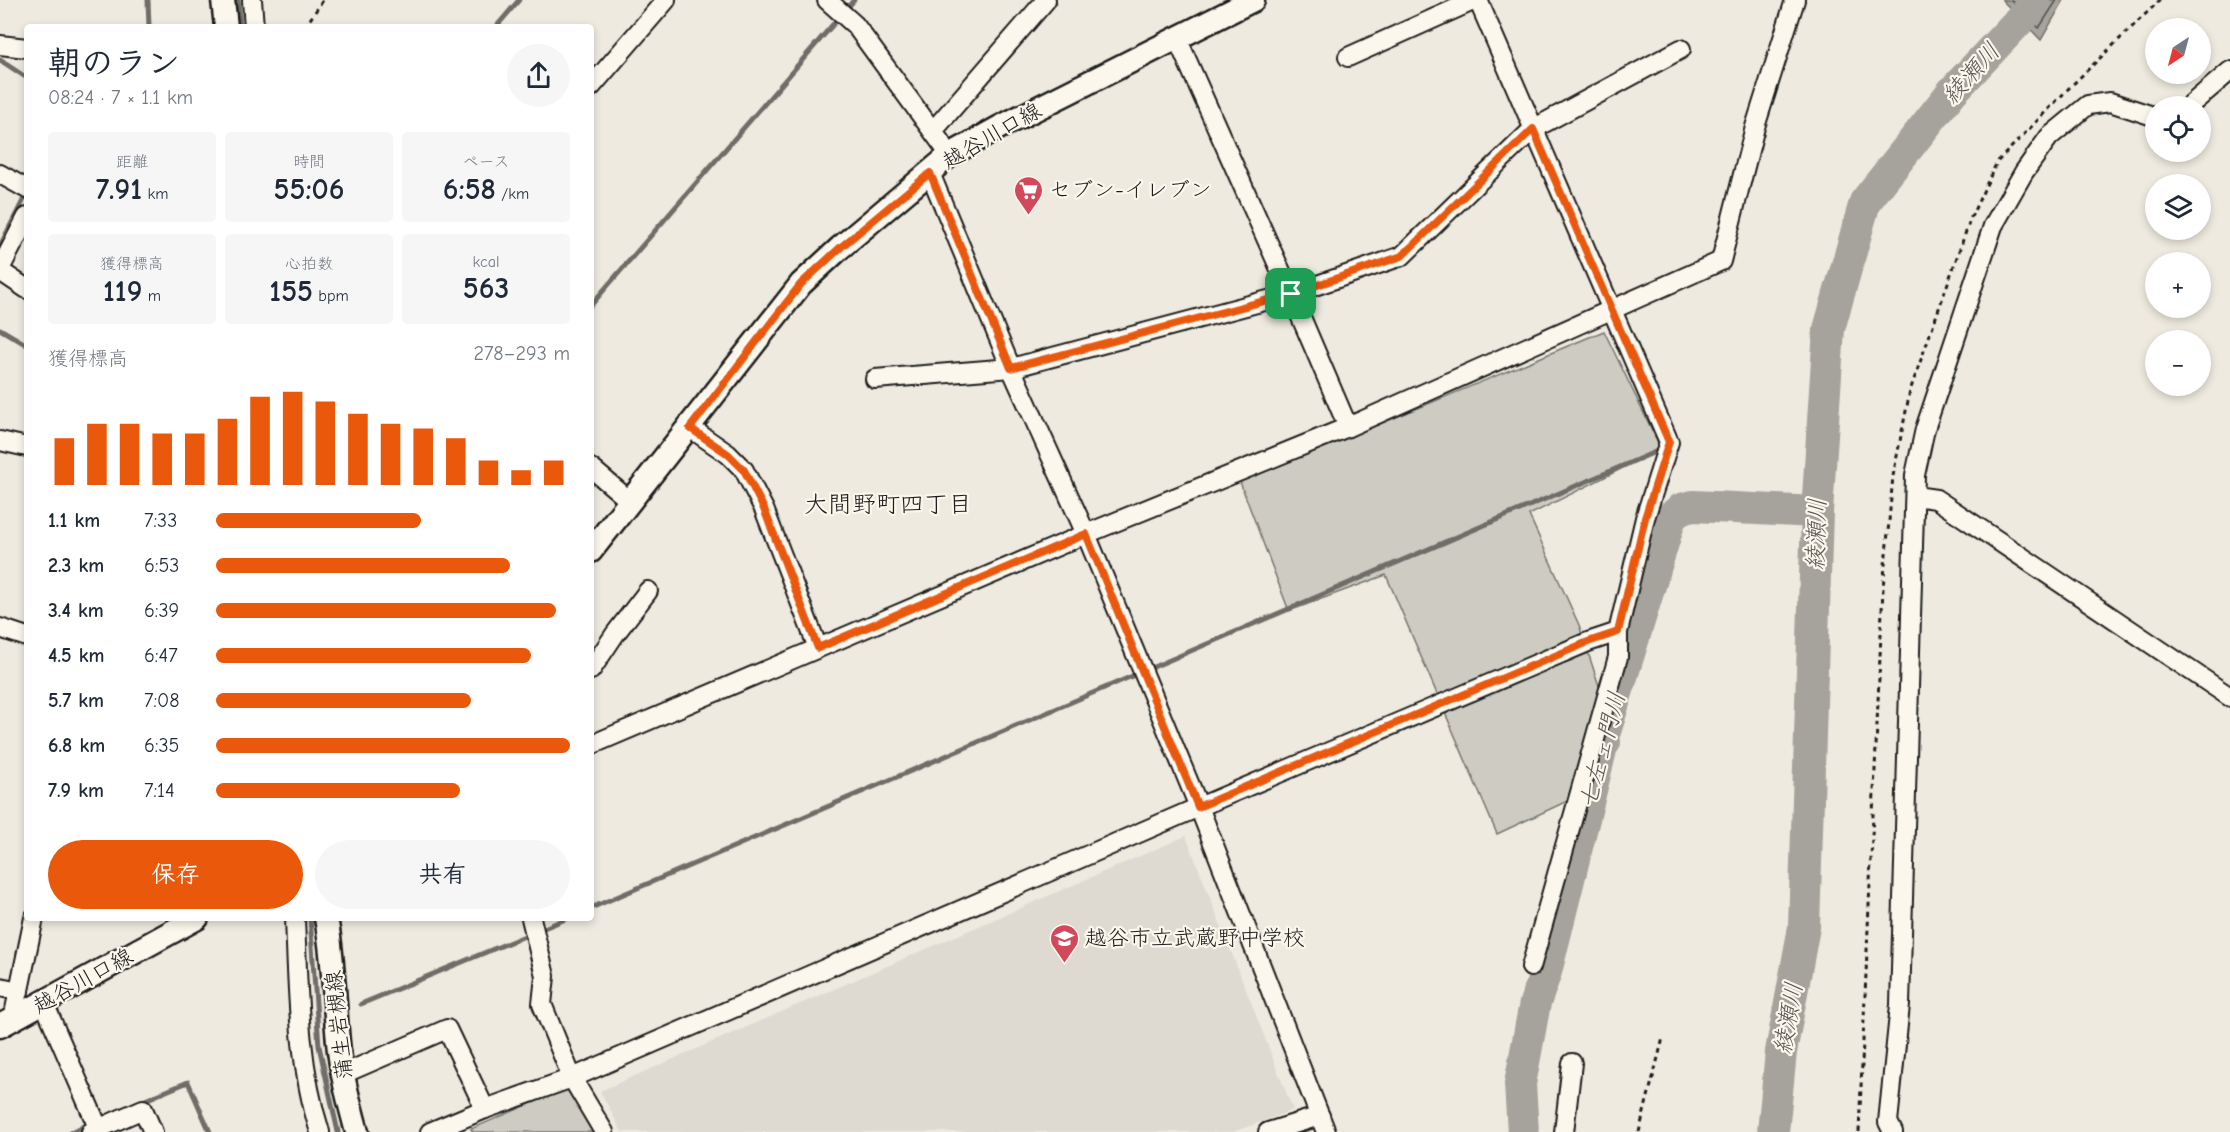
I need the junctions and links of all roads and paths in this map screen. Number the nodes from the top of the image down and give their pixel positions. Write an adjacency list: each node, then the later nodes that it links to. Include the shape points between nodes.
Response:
1 (223, 0): 10 (main road)
2 (252, 0): 11 (street)
3 (323, 0): 12 (path)
4 (666, 0): 19 (street)
5 (827, 0): 23 (street, via 855,25)
6 (1046, 0): 23 (street)
7 (1253, 0): 13 (main road, 越谷川口線)
8 (1477, 0): 17 (street); 22 (street)
9 (1795, 0): 32 (street, via 1755,127 1721,261)
10 (226, 24)
11 (254, 24)
12 (307, 24)
13 (1177, 38): 24 (main road, 越谷川口線); 31 (street)
14 (0, 45): 15 (street)
15 (24, 48)
16 (1681, 49): 22 (street)
17 (1348, 57)
18 (2230, 71): 20 (street)
19 (594, 84)
20 (2201, 96)
21 (2145, 113): 40 (street, via 2110,102 2088,105 2049,137 2024,172 1993,226 1925,429)
22 (1533, 129): 31 (street, via 1402,256); 32 (street)
23 (933, 132): 24 (street)
24 (950, 155): 25 (main road, 越谷川口線)
25 (930, 173): 33 (street); 36 (main road, 越谷川口線, via 801,284)
26 (0, 174): 27 (street)
27 (24, 187)
28 (24, 223): 29 (street)
29 (0, 270): 30 (street)
30 (24, 287)
31 (1291, 294): 33 (street); 35 (street)
32 (1611, 311): 35 (street); 46 (street, via 1669,442 1645,518)
33 (1011, 368): 34 (street); 42 (street)
34 (875, 380)
35 (1348, 427): 42 (street)
36 (690, 428): 41 (main road, 越谷川口線); 48 (street, via 744,470 764,509)
37 (0, 441): 38 (street)
38 (24, 446)
39 (594, 471): 41 (street)
40 (1915, 495): 50 (street, via 1936,499); 78 (street, via 1900,1005 1888,1122)
41 (630, 501): 43 (main road, 越谷川口線)
42 (1086, 534): 48 (street); 52 (street)
43 (594, 547)
44 (648, 591): 49 (street)
45 (0, 628): 47 (street)
46 (1618, 632): 52 (street); 58 (street, via 1618,657)
47 (24, 636)
48 (818, 648): 51 (street)
49 (594, 666)
50 (2230, 697)
51 (594, 744)
52 (1198, 807): 66 (street); 68 (street)
53 (33, 921): 60 (street)
54 (192, 921): 61 (main road, 越谷川口線)
55 (295, 921): 71 (street, via 299,1031 311,1105)
56 (326, 921): 65 (main road, 蒲生岩槻線)
57 (532, 921): 66 (street, via 545,976 542,1004)
58 (1531, 967)
59 (0, 987): 60 (street)
60 (19, 991): 62 (street)
61 (44, 1003): 62 (main road, 越谷川口線); 69 (street)
62 (6, 1023)
63 (1663, 1038): 77 (path)
64 (1572, 1063): 76 (street)
65 (343, 1074): 67 (street, via 447,1029); 72 (main road, 蒲生岩槻線)
66 (572, 1078): 67 (street); 74 (street)
67 (485, 1109): 73 (street)
68 (1323, 1124): 75 (street)
69 (96, 1131): 70 (street, via 143,1109)
70 (153, 1132)
71 (320, 1132)
72 (357, 1132)
73 (430, 1132)
74 (604, 1132)
75 (1268, 1132)
76 (1564, 1132)
77 (1639, 1132)
78 (1893, 1132)

